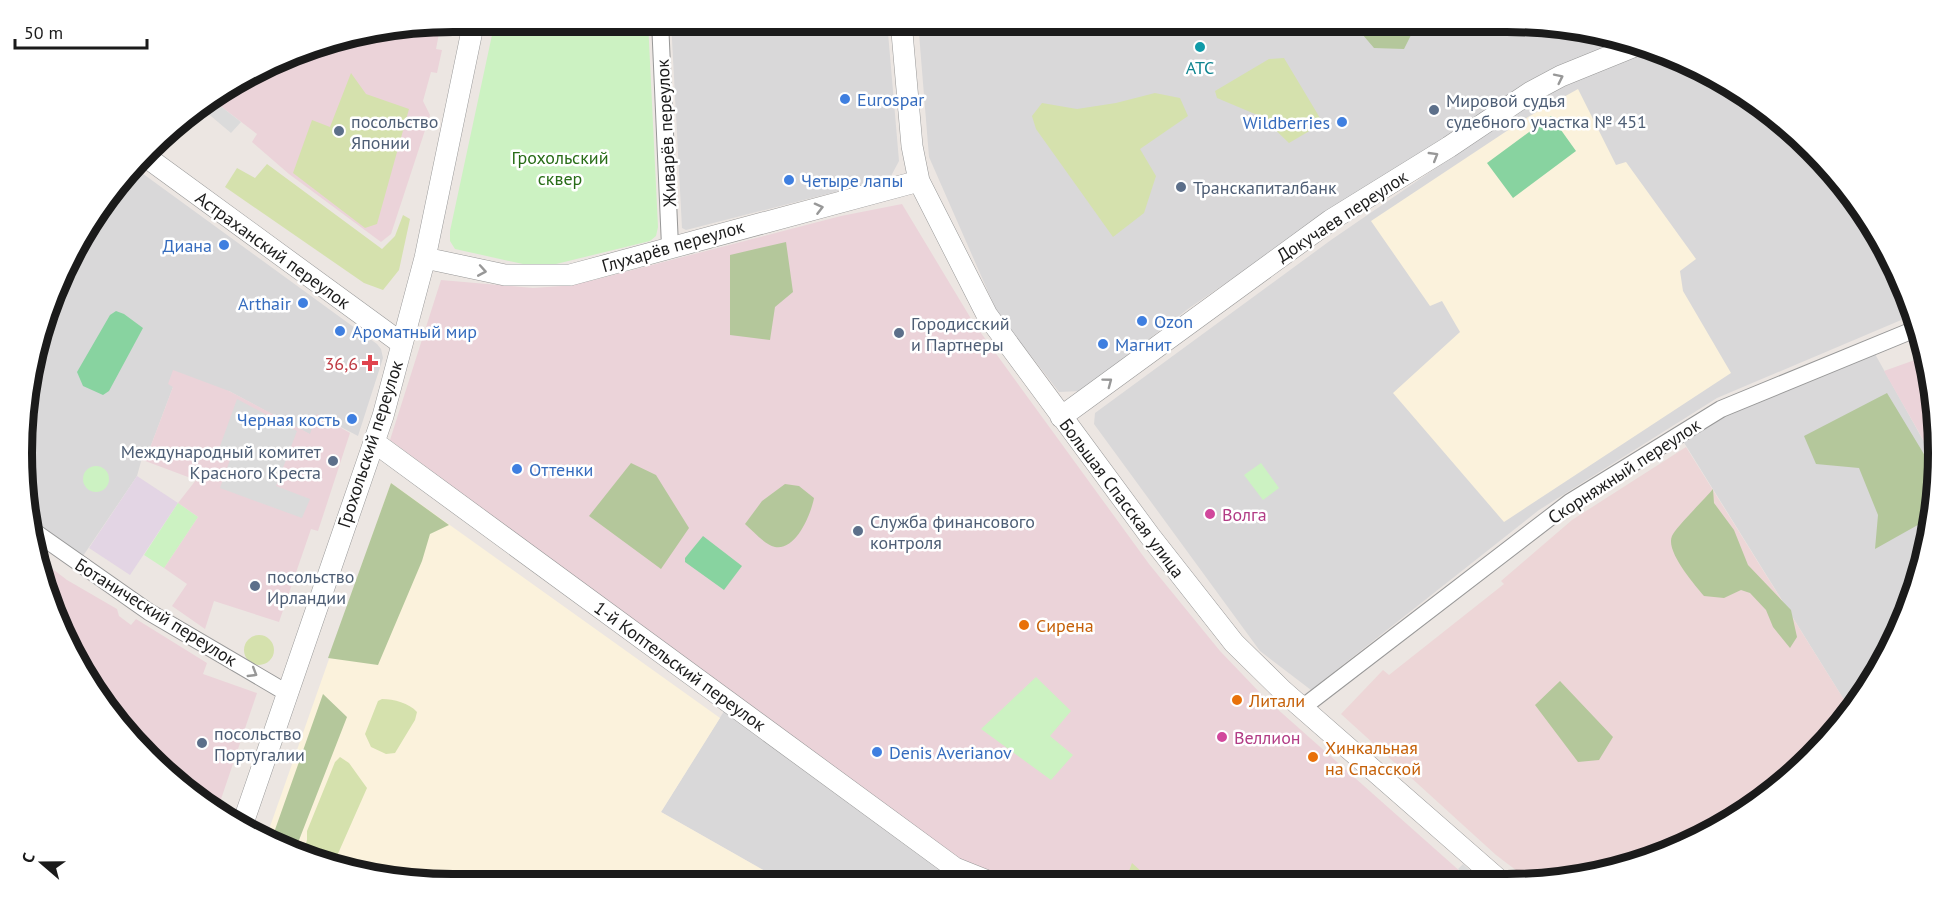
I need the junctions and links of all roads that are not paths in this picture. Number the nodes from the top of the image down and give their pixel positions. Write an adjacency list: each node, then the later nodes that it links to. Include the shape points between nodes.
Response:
1 (472, 32): 8 (street, Грохольский переулок)
2 (660, 32): 7 (street, Живарёв переулок)
3 (902, 32): 6 (street, Большая Спасская улица)
4 (1627, 49): 11 (street, Докучаев переулок, one-way to 4, via 1331,220 1531,92)
5 (150, 160): 10 (street, Астраханский переулок)
6 (919, 181): 7 (street, Глухарёв переулок, one-way to 6); 11 (street, Большая Спасская улица, via 987,315)
7 (670, 246): 8 (street, Глухарёв переулок, one-way to 7, via 486,272 540,277 583,272)
8 (425, 258): 10 (street, Грохольский переулок)
9 (1909, 332): 15 (street, Скорняжный переулок, via 1721,409 1590,489)
10 (402, 344): 12 (street, Грохольский переулок)
11 (1061, 417): 15 (street, Большая Спасская улица, via 1234,643)
12 (374, 442): 14 (street, Грохольский переулок); 17 (street, 1-й Коптельский переулок, via 955,868)
13 (40, 536): 14 (street, Ботанический переулок, one-way to 14, via 149,612)
14 (286, 693): 16 (street, Грохольский переулок)
15 (1302, 708): 18 (street, Большая Спасская улица)
16 (245, 818)
17 (970, 874)
18 (1492, 874)

